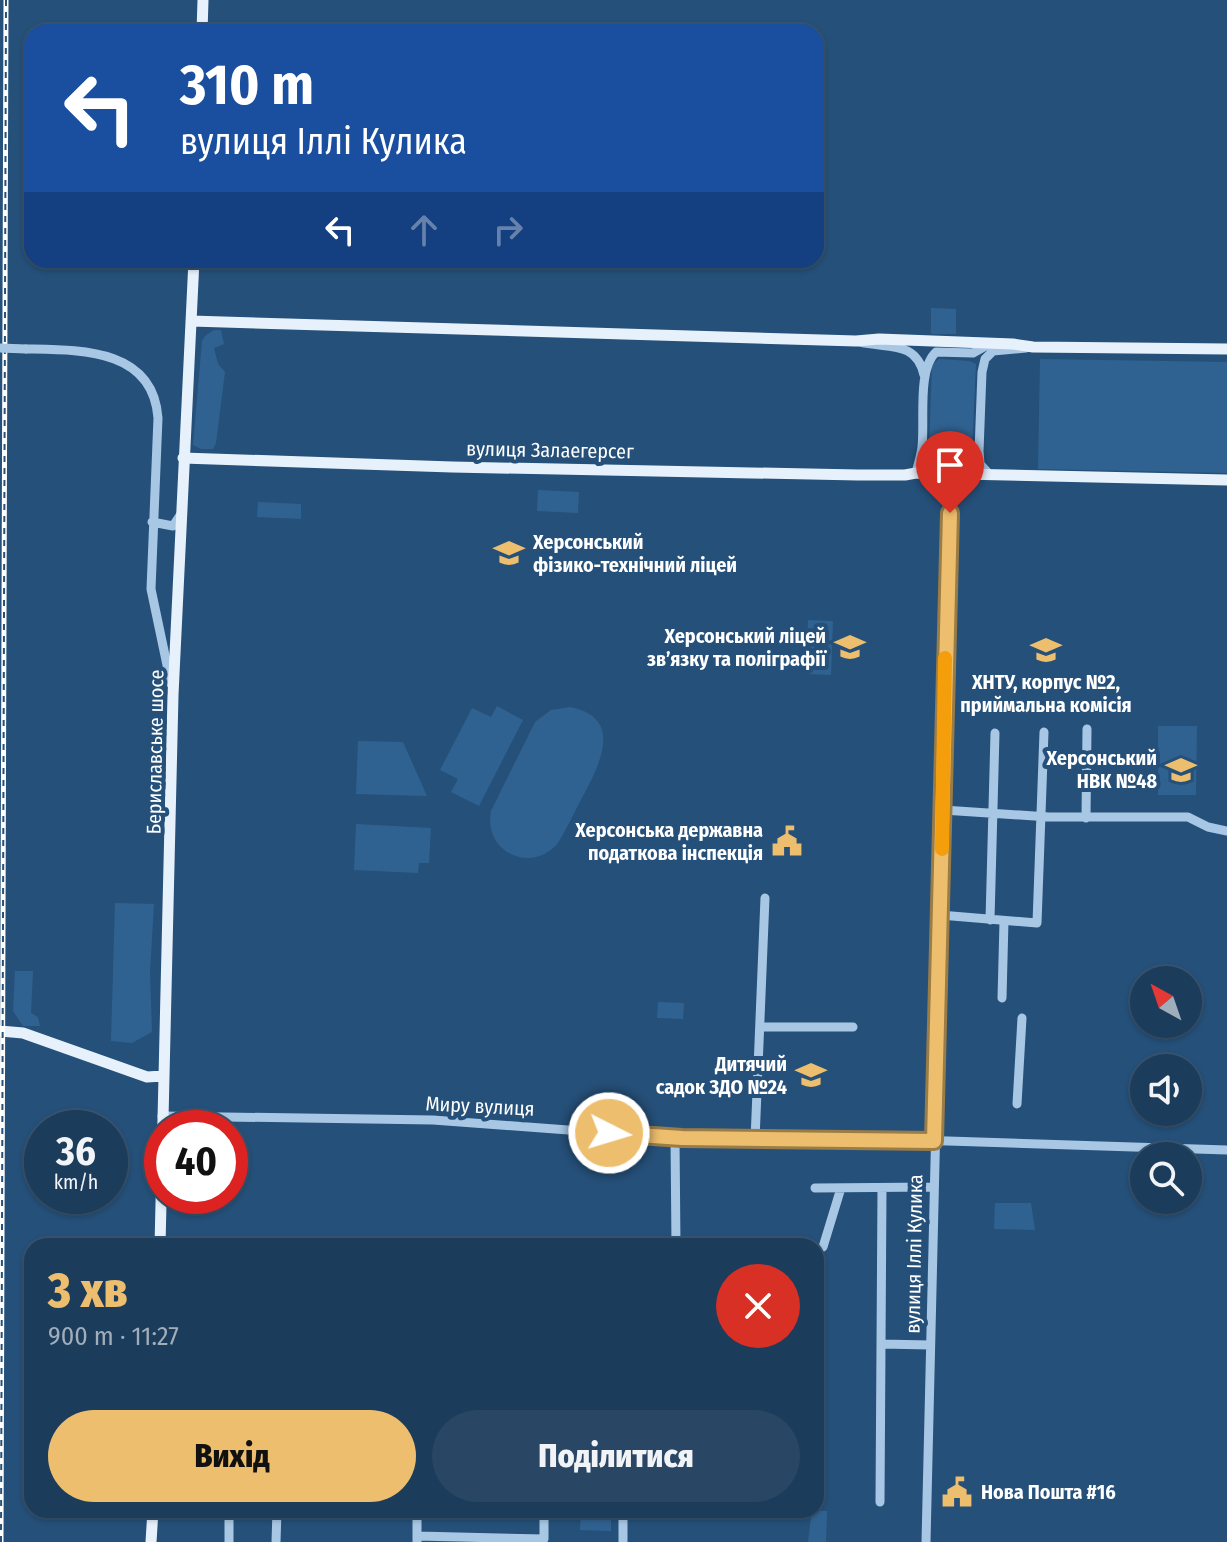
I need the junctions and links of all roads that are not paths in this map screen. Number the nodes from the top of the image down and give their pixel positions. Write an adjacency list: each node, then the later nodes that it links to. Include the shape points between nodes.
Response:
1 (203, 0): 2 (main road)
2 (202, 24)
3 (194, 268): 4 (main road, Бериславське шосе)
4 (191, 321): 5 (main road); 16 (main road, Бериславське шосе)
5 (856, 341): 6 (main road); 13 (street, via 907,349 915,354)
6 (962, 343): 7 (main road); 11 (street)
7 (989, 344): 8 (main road); 11 (street)
8 (1033, 347): 10 (main road); 12 (street, via 993,351)
9 (0, 348): 26 (street, bridge, via 85,352 121,361 142,375 157,406)
10 (1227, 349)
11 (973, 353): 12 (street); 13 (street, via 936,352)
12 (982, 372): 15 (street)
13 (925, 378): 14 (street)
14 (922, 451): 17 (street); 19 (street)
15 (979, 451): 18 (street); 22 (street, via 980,464)
16 (183, 458): 19 (main road, вулиця Залаегерсег); 25 (main road, Бериславське шосе)
17 (933, 463): 18 (street); 19 (street); 20 (street)
18 (971, 463): 21 (street)
19 (916, 473): 20 (main road, вулиця Залаегерсег)
20 (941, 473): 21 (main road, вулиця Залаегерсег); 24 (street)
21 (963, 474): 22 (main road, вулиця Залаегерсег); 24 (street)
22 (990, 475): 23 (main road)
23 (1227, 480)
24 (951, 488): 31 (street, вулиця Іллі Кулика)
25 (181, 514): 26 (street, via 173,526); 27 (main road, Бериславське шосе)
26 (152, 522): 27 (street, via 151,589)
27 (173, 695): 45 (main road, Бериславське шосе)
28 (1087, 729): 34 (street)
29 (1044, 732): 33 (street)
30 (995, 733): 32 (street)
31 (943, 810): 32 (street); 37 (street, вулиця Іллі Кулика)
32 (992, 814): 33 (street); 38 (street)
33 (1041, 817): 34 (street); 39 (street, via 1037,923)
34 (1086, 818): 35 (street, via 1188,817)
35 (1227, 831)
36 (765, 898): 42 (street)
37 (940, 915): 38 (street); 51 (street, вулиця Іллі Кулика)
38 (990, 920): 39 (street)
39 (1004, 921): 40 (street)
40 (1002, 998)
41 (1022, 1018): 46 (street)
42 (760, 1027): 43 (street); 50 (street)
43 (853, 1027)
44 (0, 1031): 45 (main road, via 23,1033 147,1077)
45 (163, 1076): 47 (main road, Бериславське шосе)
46 (1017, 1104)
47 (162, 1110)
48 (248, 1117): 49 (street, Миру вулиця, via 433,1120)
49 (675, 1138): 50 (street, Миру вулиця); 59 (street)
50 (755, 1140): 51 (street, Миру вулиця)
51 (934, 1141): 52 (street, Миру вулиця); 53 (street, вулиця Іллі Кулика)
52 (1227, 1150)
53 (934, 1187): 56 (street); 62 (street, вулиця Іллі Кулика)
54 (815, 1188): 55 (street)
55 (841, 1188): 56 (street); 60 (street)
56 (882, 1188): 61 (street)
57 (160, 1214): 58 (main road, Бериславське шосе)
58 (160, 1238)
59 (676, 1238)
60 (824, 1244)
61 (881, 1344): 62 (street); 63 (street)
62 (930, 1345): 75 (street, вулиця Іллі Кулика)
63 (880, 1502)
64 (152, 1518): 71 (main road)
65 (229, 1518): 72 (street)
66 (277, 1518): 73 (street)
67 (417, 1518): 70 (street)
68 (544, 1518): 70 (street, via 544,1539)
69 (623, 1518): 74 (street)
70 (417, 1539)
71 (151, 1542)
72 (229, 1542)
73 (276, 1542)
74 (623, 1542)
75 (926, 1542)

